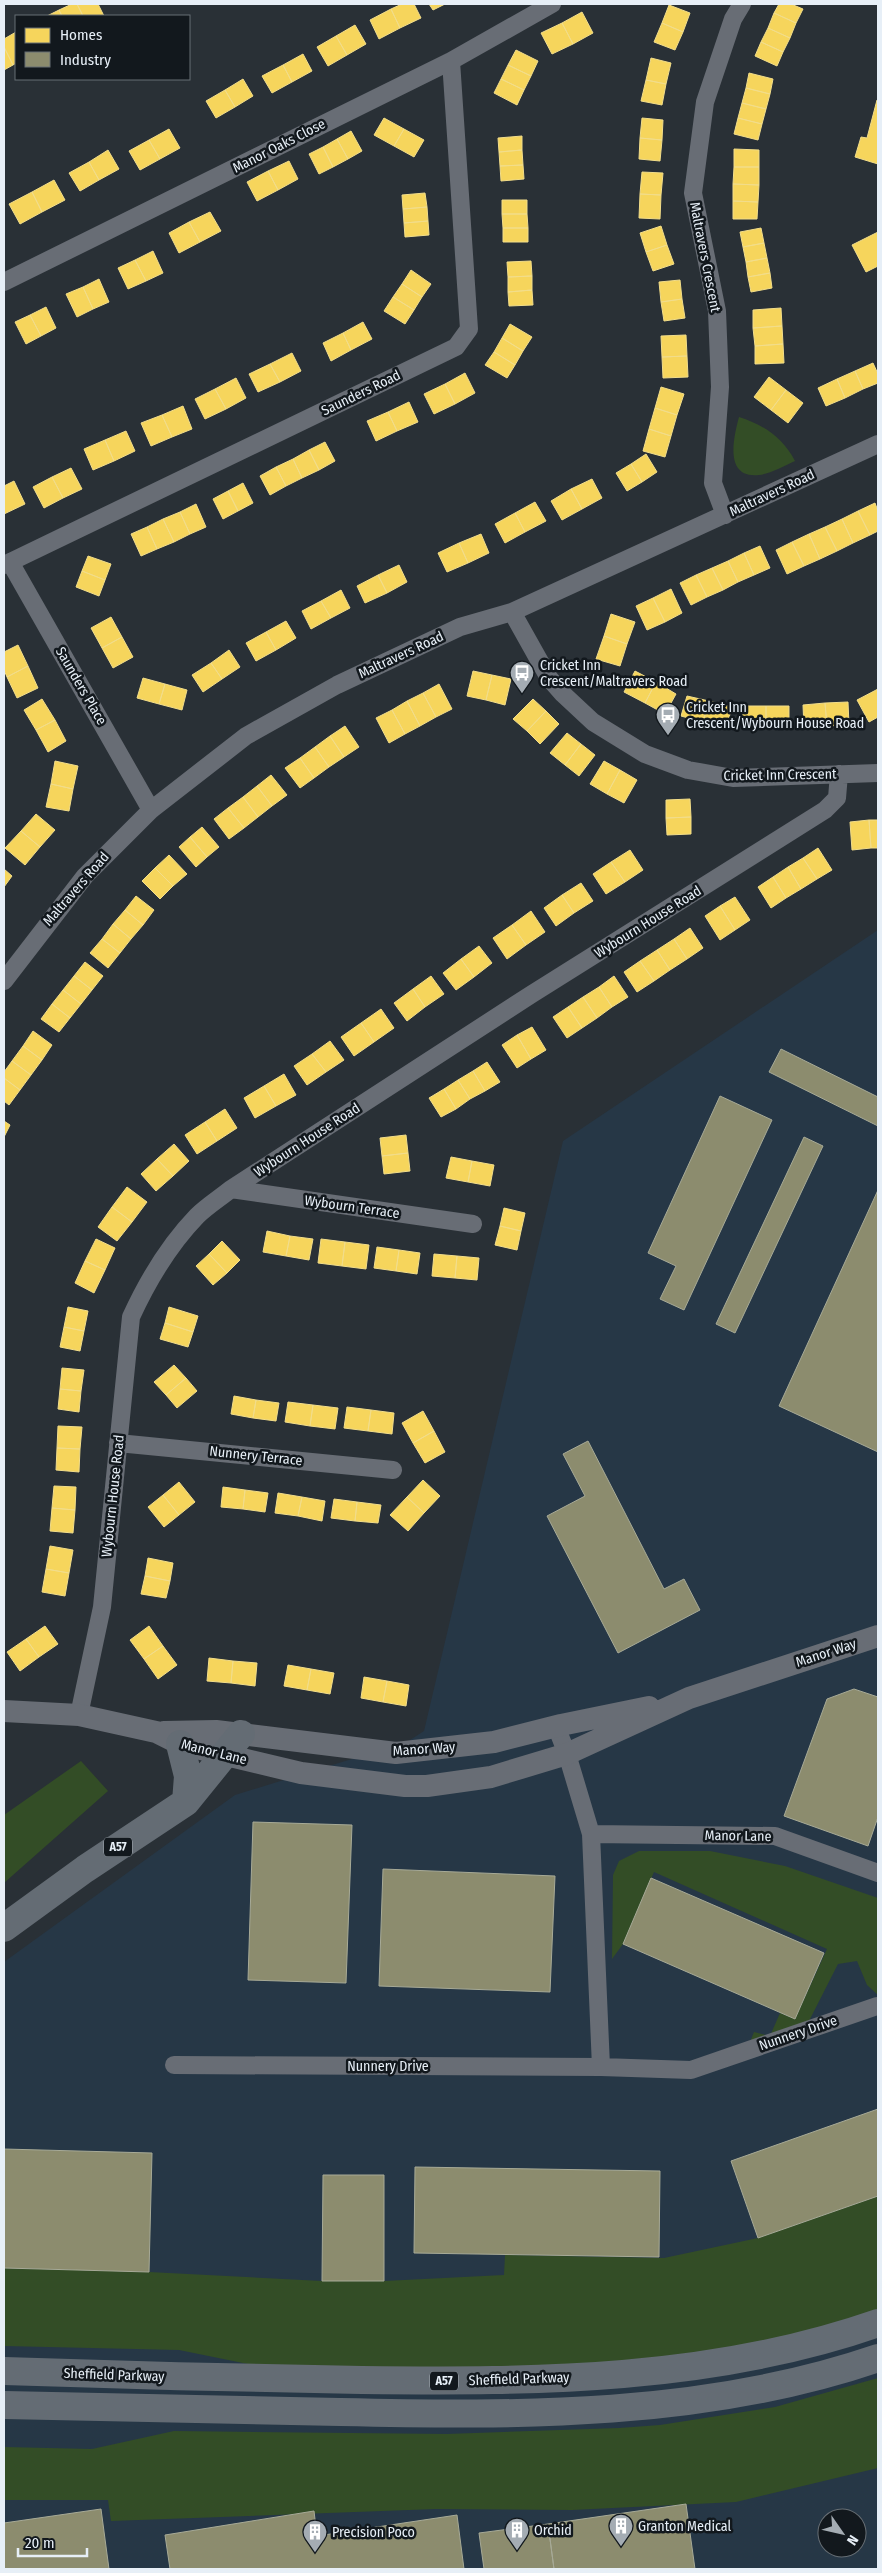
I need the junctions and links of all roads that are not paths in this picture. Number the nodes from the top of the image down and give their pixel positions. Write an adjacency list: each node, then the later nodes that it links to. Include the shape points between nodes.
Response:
1 (552, 4): 3 (street, Manor Oaks Close)
2 (742, 4): 6 (street, Maltravers Crescent, via 733,19 705,102 693,194 717,311 720,388 713,483)
3 (451, 61): 4 (street, Manor Oaks Close); 7 (street, Saunders Road, via 469,329 456,348)
4 (4, 282)
5 (878, 444): 6 (street, Maltravers Road)
6 (725, 515): 8 (street, Maltravers Road)
7 (7, 563): 11 (street, Saunders Place)
8 (512, 612): 10 (street, Cricket Inn Crescent, via 549,678 563,694 593,722 646,754 688,770 733,778); 11 (street, Maltravers Road, via 460,628 319,695 246,736)
9 (878, 773): 10 (street, Cricket Inn Crescent)
10 (839, 774): 13 (street, Wybourn House Road, via 837,798 825,810)
11 (151, 810): 12 (street, Maltravers Road, via 84,876)
12 (4, 981)
13 (231, 1189): 14 (street, Wybourn Terrace); 15 (street, Wybourn House Road, via 198,1215 171,1247 149,1279 131,1317)
14 (473, 1224)
15 (118, 1443): 16 (street, Nunnery Terrace); 20 (street, Wybourn House Road, via 102,1607)
16 (393, 1470)
17 (878, 1636): 18 (street, Manor Way)
18 (689, 1698): 21 (street, Manor Way); 24 (street, Manor Way)
19 (4, 1711): 20 (street, Manor Lane)
20 (78, 1715): 22 (street, Manor Lane)
21 (556, 1726): 23 (street, Manor Way, via 494,1742 396,1753); 24 (street)
22 (168, 1738): 23 (street, Manor Lane); 26 (highway, via 188,1776)
23 (233, 1745): 25 (street, Manor Lane, via 301,1773); 26 (highway, A57)
24 (567, 1754): 25 (street, Manor Way, via 491,1777); 27 (street)
25 (427, 1786)
26 (186, 1802): 29 (highway, A57)
27 (591, 1834): 28 (street, Manor Lane, via 775,1836); 32 (street)
28 (878, 1873)
29 (4, 1928)
30 (876, 2006): 32 (street, Nunnery Drive, via 691,2070)
31 (174, 2066): 32 (street, Nunnery Drive)
32 (601, 2067)
33 (878, 2323): 35 (highway, Sheffield Parkway / A57, via 766,2355 683,2369 594,2377 490,2381)
34 (878, 2358): 36 (highway, via 743,2392 571,2412 452,2414)
35 (4, 2371)
36 (4, 2405)

